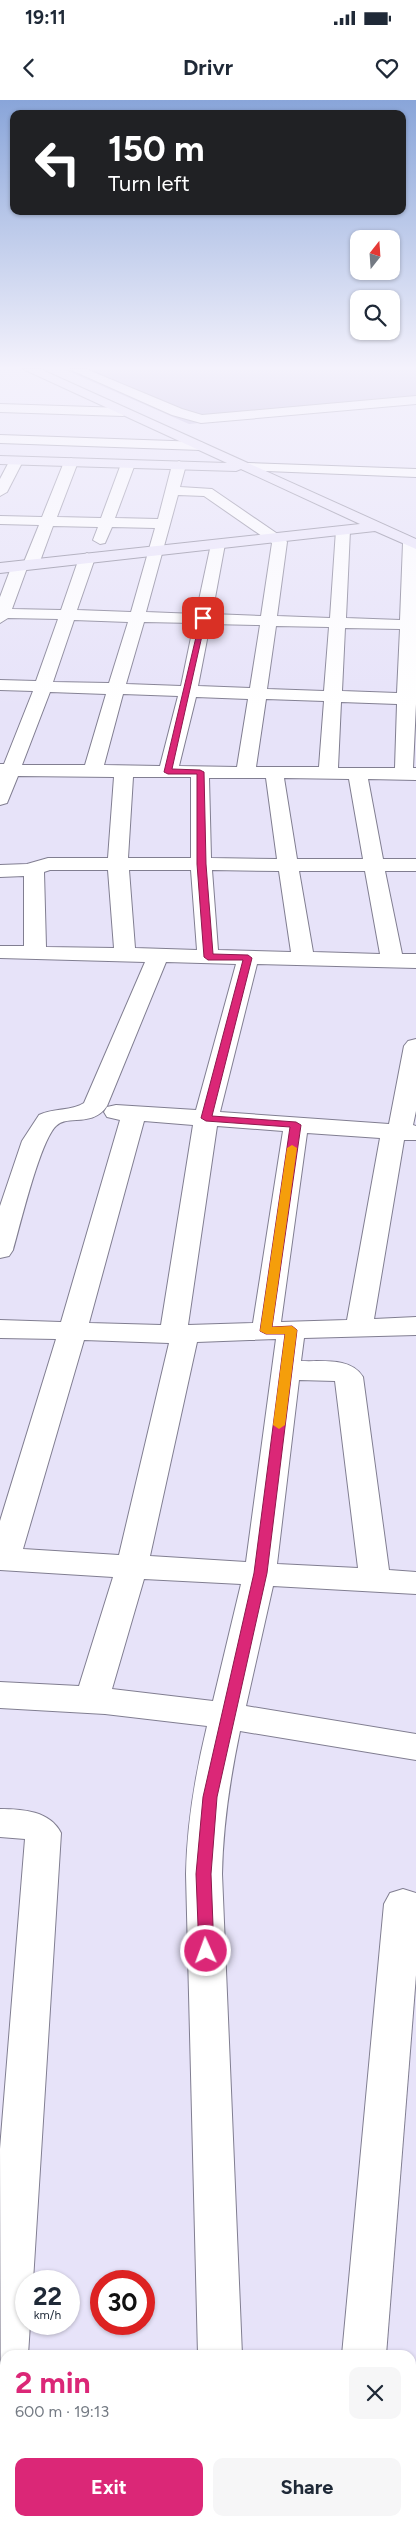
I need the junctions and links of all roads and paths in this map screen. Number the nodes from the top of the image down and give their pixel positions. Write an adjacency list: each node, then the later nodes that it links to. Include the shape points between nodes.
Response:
1 (63, 482): 7 (street)
2 (121, 482): 8 (street)
3 (175, 482): 5 (street)
4 (280, 482): 10 (street)
5 (173, 491): 9 (street); 12 (street, via 207,492)
6 (0, 520): 7 (street)
7 (47, 521): 8 (street); 17 (street)
8 (106, 523): 9 (street); 16 (street)
9 (164, 524): 15 (street)
10 (375, 527): 11 (street); 14 (street)
11 (343, 530): 12 (street); 24 (street)
12 (275, 538): 13 (street); 23 (street, via 281,546)
13 (218, 544): 15 (street); 22 (street)
14 (413, 544): 25 (street)
15 (158, 550): 16 (street); 21 (street)
16 (91, 558): 17 (street); 19 (street)
17 (26, 565): 18 (street); 20 (street)
18 (0, 568)
19 (68, 614): 20 (street); 21 (street); 27 (street)
20 (1, 615)
21 (137, 616): 22 (street); 28 (street)
22 (203, 618): 23 (street); 29 (street)
23 (269, 620): 24 (street); 30 (street)
24 (337, 623): 25 (street); 31 (street)
25 (411, 625): 32 (street)
26 (0, 686): 27 (street)
27 (43, 687): 28 (street); 33 (street)
28 (114, 689): 29 (street); 34 (street)
29 (188, 692): 30 (street); 36 (street)
30 (256, 694): 31 (street); 38 (street)
31 (332, 696): 32 (street); 40 (street)
32 (410, 699): 42 (street)
33 (6, 770): 34 (street); 43 (street)
34 (93, 771): 35 (street)
35 (124, 771): 36 (street); 44 (street)
36 (168, 772): 37 (street)
37 (200, 772): 38 (street); 45 (street)
38 (246, 772): 39 (street)
39 (274, 772): 40 (street); 48 (street)
40 (328, 773): 41 (street)
41 (357, 773): 42 (street); 46 (street)
42 (410, 774)
43 (0, 799)
44 (118, 864): 45 (street); 49 (street, via 48,864); 53 (street)
45 (202, 864): 48 (street); 55 (street)
46 (373, 864): 47 (street); 48 (street); 58 (street)
47 (416, 864)
48 (289, 865): 57 (street)
49 (34, 868): 50 (street); 52 (street)
50 (0, 871)
51 (0, 952): 52 (street)
52 (35, 953): 53 (street)
53 (125, 955): 54 (street)
54 (158, 956): 55 (street); 61 (street)
55 (208, 957): 56 (street)
56 (248, 958): 57 (street); 63 (street)
57 (303, 959): 58 (street)
58 (392, 961): 59 (street)
59 (416, 961)
60 (416, 1046): 65 (street)
61 (92, 1110): 62 (street); 66 (street, via 52,1117 42,1125)
62 (134, 1113): 63 (street); 70 (street)
63 (206, 1118): 64 (street); 72 (street)
64 (296, 1125): 65 (street); 71 (street)
65 (403, 1132): 68 (street)
66 (0, 1250)
67 (416, 1326): 68 (street)
68 (359, 1328): 71 (street)
69 (0, 1329): 70 (street)
70 (73, 1330): 72 (street); 74 (street)
71 (279, 1330): 72 (street); 73 (street)
72 (179, 1334): 75 (street)
73 (286, 1370): 76 (street); 77 (street, via 340,1372 349,1377)
74 (2, 1559): 75 (street)
75 (132, 1566): 76 (street); 80 (street)
76 (260, 1573): 77 (street); 81 (street)
77 (375, 1581): 78 (street)
78 (416, 1583)
79 (0, 1694): 80 (street)
80 (92, 1700): 81 (street)
81 (227, 1717): 82 (street); 86 (street, via 212,1780 204,1874)
82 (416, 1747)
83 (0, 1823): 85 (street, via 22,1823 43,1833)
84 (403, 1904): 87 (street)
85 (6, 2350)
86 (220, 2350)
87 (364, 2350)

